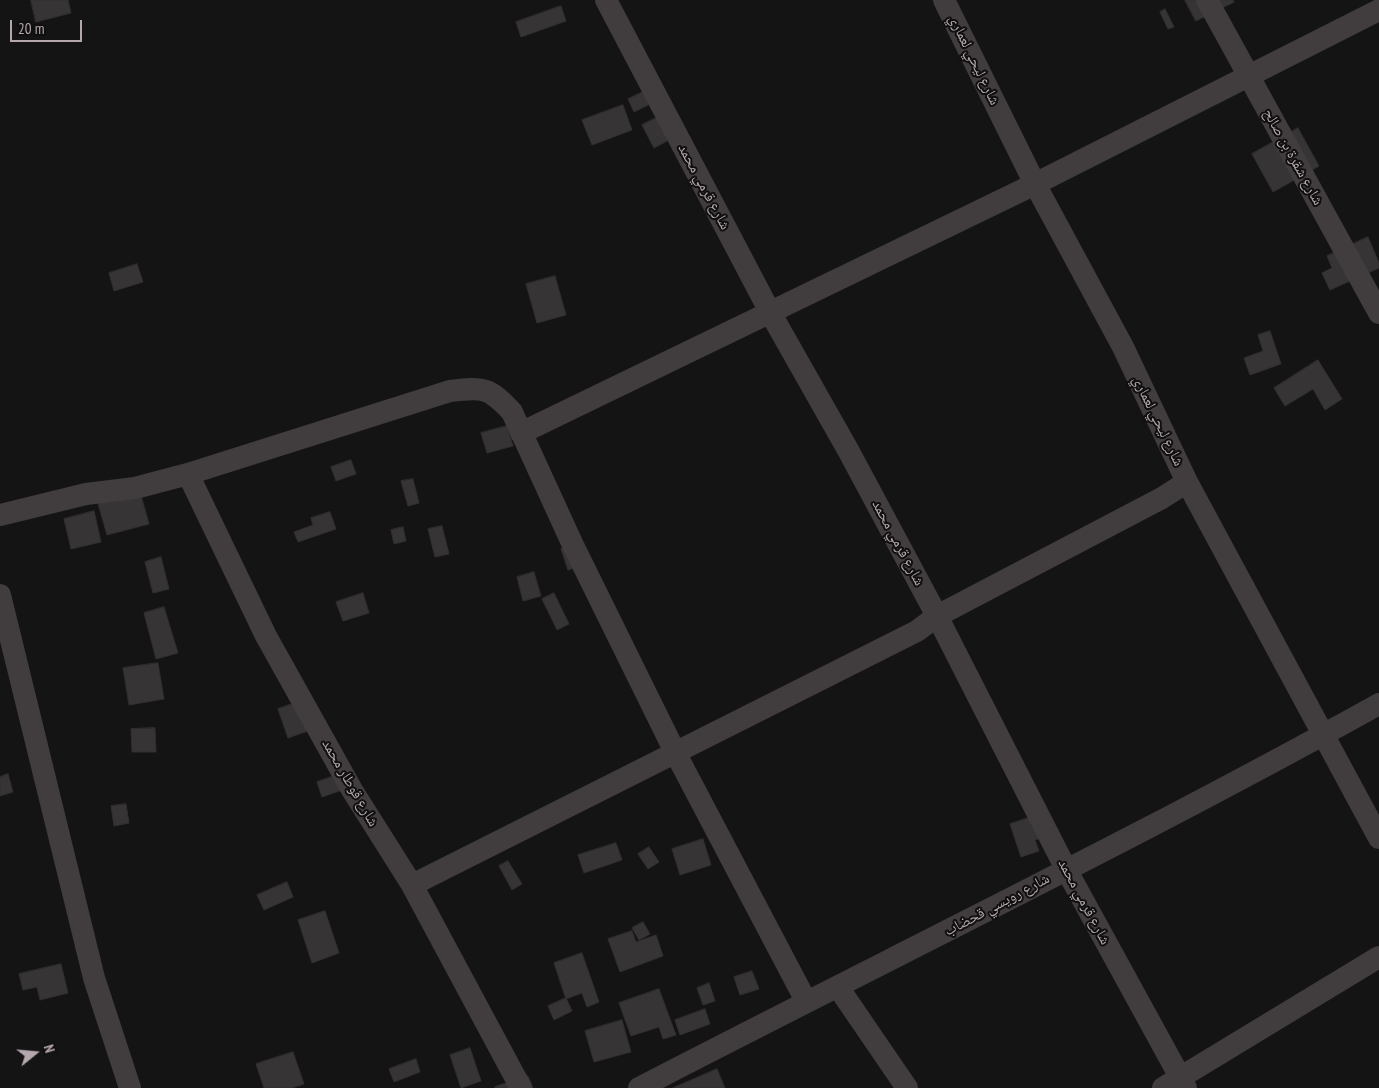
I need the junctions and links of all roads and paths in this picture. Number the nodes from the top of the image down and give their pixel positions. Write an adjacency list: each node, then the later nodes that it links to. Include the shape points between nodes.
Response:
1 (606, 0): 8 (street, شارع قرمي محمد)
2 (944, 0): 6 (street, شارع ليحي لعماري)
3 (1207, 0): 5 (street, شارع شقرة بن صالح)
4 (1379, 10): 5 (street)
5 (1249, 78): 6 (street); 7 (street, شارع شقرة بن صالح)
6 (1035, 184): 8 (street); 11 (street, شارع ليحي لعماري, via 1123,347)
7 (1379, 313)
8 (771, 314): 9 (street); 14 (street, شارع قرمي محمد)
9 (521, 433): 10 (street, via 512,412 496,394 475,388 450,391); 17 (street)
10 (188, 474): 12 (street); 20 (street, شارع قوطار محمد, via 266,636 352,790)
11 (1187, 482): 14 (street); 16 (street, شارع ليحي لعماري)
12 (0, 515)
13 (0, 595): 25 (street, via 94,978)
14 (937, 616): 17 (street, via 916,631); 19 (street, شارع قرمي محمد)
15 (1379, 704): 16 (street, شارع رويسي قحضاب)
16 (1323, 735): 18 (street, شارع ليحي لعماري); 19 (street, شارع رويسي قحضاب)
17 (676, 754): 20 (street); 23 (street)
18 (1379, 838)
19 (1066, 868): 22 (street, شارع رويسي قحضاب); 24 (street, شارع قرمي محمد)
20 (412, 885): 26 (street, شارع قوطار محمد)
21 (1379, 957): 24 (street)
22 (838, 987): 23 (street, شارع رويسي قحضاب); 28 (street)
23 (806, 1001): 27 (street, شارع رويسي قحضاب)
24 (1177, 1084)
25 (130, 1088)
26 (521, 1088)
27 (639, 1088)
28 (906, 1088)

